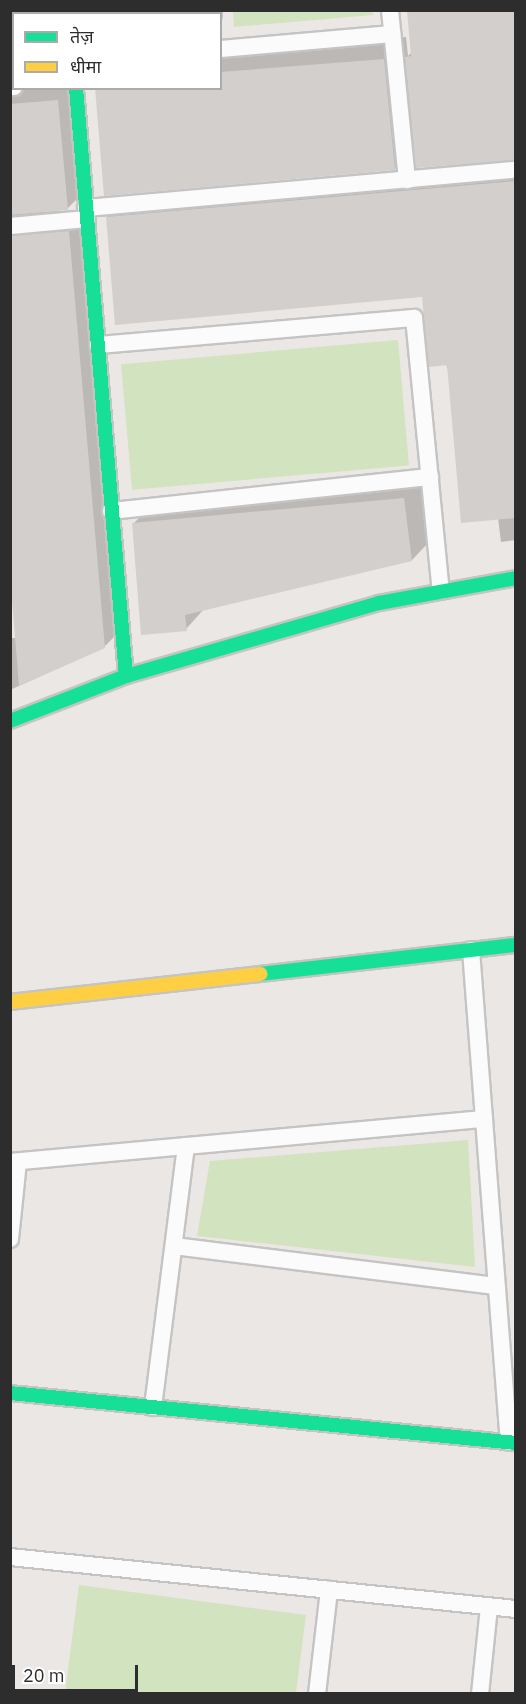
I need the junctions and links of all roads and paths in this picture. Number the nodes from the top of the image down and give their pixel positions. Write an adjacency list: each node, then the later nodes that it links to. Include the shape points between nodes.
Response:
1 (390, 10): 2 (lane)
2 (392, 34): 3 (lane); 6 (lane)
3 (222, 49)
4 (76, 90): 7 (street)
5 (516, 170): 6 (lane)
6 (407, 180): 7 (lane)
7 (87, 214): 8 (lane); 9 (street)
8 (10, 226)
9 (98, 345): 10 (lane, via 414,318); 11 (street)
10 (430, 477): 11 (lane); 13 (lane)
11 (111, 511): 14 (street)
12 (516, 578): 13 (street)
13 (441, 591): 14 (street, via 379,603)
14 (126, 676): 15 (street)
15 (10, 721)
16 (516, 945): 17 (street)
17 (471, 950): 18 (street); 19 (lane)
18 (10, 1002)
19 (484, 1119): 20 (lane); 24 (lane)
20 (186, 1146): 21 (lane); 23 (lane)
21 (14, 1162): 22 (lane)
22 (10, 1239)
23 (174, 1246): 24 (lane); 26 (lane)
24 (496, 1286): 27 (lane)
25 (10, 1393): 26 (street)
26 (153, 1407): 27 (street)
27 (512, 1442)
28 (10, 1557): 29 (lane)
29 (329, 1590): 30 (lane); 32 (lane)
30 (489, 1607): 31 (lane); 33 (lane)
31 (516, 1609)
32 (317, 1694)
33 (480, 1694)

